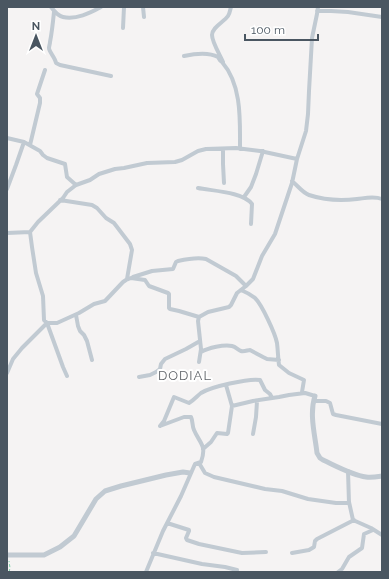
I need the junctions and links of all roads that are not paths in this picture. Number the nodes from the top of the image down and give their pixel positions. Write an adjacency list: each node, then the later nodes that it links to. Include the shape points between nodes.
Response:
1 (50, 7): 7 (street)
2 (101, 7): 7 (street, via 73,17 62,17)
3 (124, 7): 10 (street)
4 (143, 7): 8 (street)
5 (231, 7): 12 (street, via 229,14 212,34)
6 (318, 9): 9 (street); 21 (street, via 312,38 306,131)
7 (54, 12): 14 (street, via 48,49 56,63)
8 (144, 17)
9 (382, 17)
10 (123, 28)
11 (184, 56): 12 (street, via 207,54 217,57)
12 (226, 67): 19 (street, via 233,79 237,96)
13 (45, 70): 17 (street, via 37,94 40,103)
14 (111, 76)
15 (7, 138): 16 (street)
16 (24, 142): 17 (street); 26 (street)
17 (30, 145): 24 (street, via 47,158 65,164 68,178)
18 (223, 149): 19 (street); 23 (street); 24 (street, via 198,151 175,162 146,163 115,169)
19 (240, 149): 20 (street)
20 (263, 151): 21 (street); 27 (street, via 251,187)
21 (297, 159): 22 (street)
22 (292, 181): 29 (street, via 308,195 328,199 368,197); 34 (street, via 275,234 262,256 253,279)
23 (224, 183)
24 (76, 185): 28 (street)
25 (198, 188): 27 (street)
26 (7, 189)
27 (244, 197): 30 (street, via 252,204)
28 (60, 200): 31 (street); 33 (street, via 97,208 114,223 132,250)
29 (382, 200)
30 (250, 224)
31 (30, 232): 32 (street); 38 (street, via 36,273 43,296 44,320)
32 (7, 233)
33 (129, 279): 34 (street, via 152,271 173,269 178,261 202,258 236,276); 36 (street, via 105,301 94,304); 37 (street, via 145,280 149,286 168,293 170,309)
34 (246, 286): 35 (street)
35 (241, 290): 37 (street, via 228,307); 42 (street, via 256,299 261,307 277,343)
36 (76, 315): 38 (street, via 57,323); 41 (street)
37 (199, 317): 39 (street)
38 (47, 323): 44 (street, via 22,348); 45 (street)
39 (200, 341): 40 (street); 46 (street, via 166,359 156,372)
40 (201, 352): 42 (street, via 226,345 243,352 250,350 267,359); 43 (street)
41 (92, 360)
42 (279, 360): 48 (street, via 281,368 304,380 302,392)
43 (199, 362)
44 (7, 373)
45 (67, 376)
46 (139, 377)
47 (226, 385): 49 (street, via 260,380 264,390); 52 (street); 55 (street, via 202,392 189,403 174,397 160,426 191,417 194,430)
48 (306, 393): 49 (street); 50 (street)
49 (272, 398): 51 (street)
50 (314, 398): 53 (street, via 330,403 333,414); 57 (street, via 313,419 317,453 323,460)
51 (257, 401): 52 (street); 54 (street)
52 (232, 406): 55 (street, via 228,433 217,433)
53 (382, 424)
54 (253, 434)
55 (204, 449): 56 (street)
56 (200, 463): 58 (street, via 194,464); 60 (street, via 205,473 214,477 315,500 336,503 349,503)
57 (348, 471): 59 (street, via 364,477); 60 (street)
58 (190, 473): 62 (street); 68 (street, via 166,475 105,492 96,499 74,536 60,547 44,555)
59 (382, 476)
60 (349, 500): 61 (street)
61 (354, 520): 63 (street); 67 (street, via 317,539 314,547 309,550)
62 (167, 523): 65 (street, via 189,530 187,540 199,544 242,553); 66 (street)
63 (374, 530): 64 (street); 71 (street, via 364,534 362,548 350,557)
64 (382, 535)
65 (266, 552)
66 (153, 553): 69 (street); 70 (street)
67 (292, 553)
68 (8, 555)
69 (237, 570)
70 (146, 572)
71 (338, 572)

